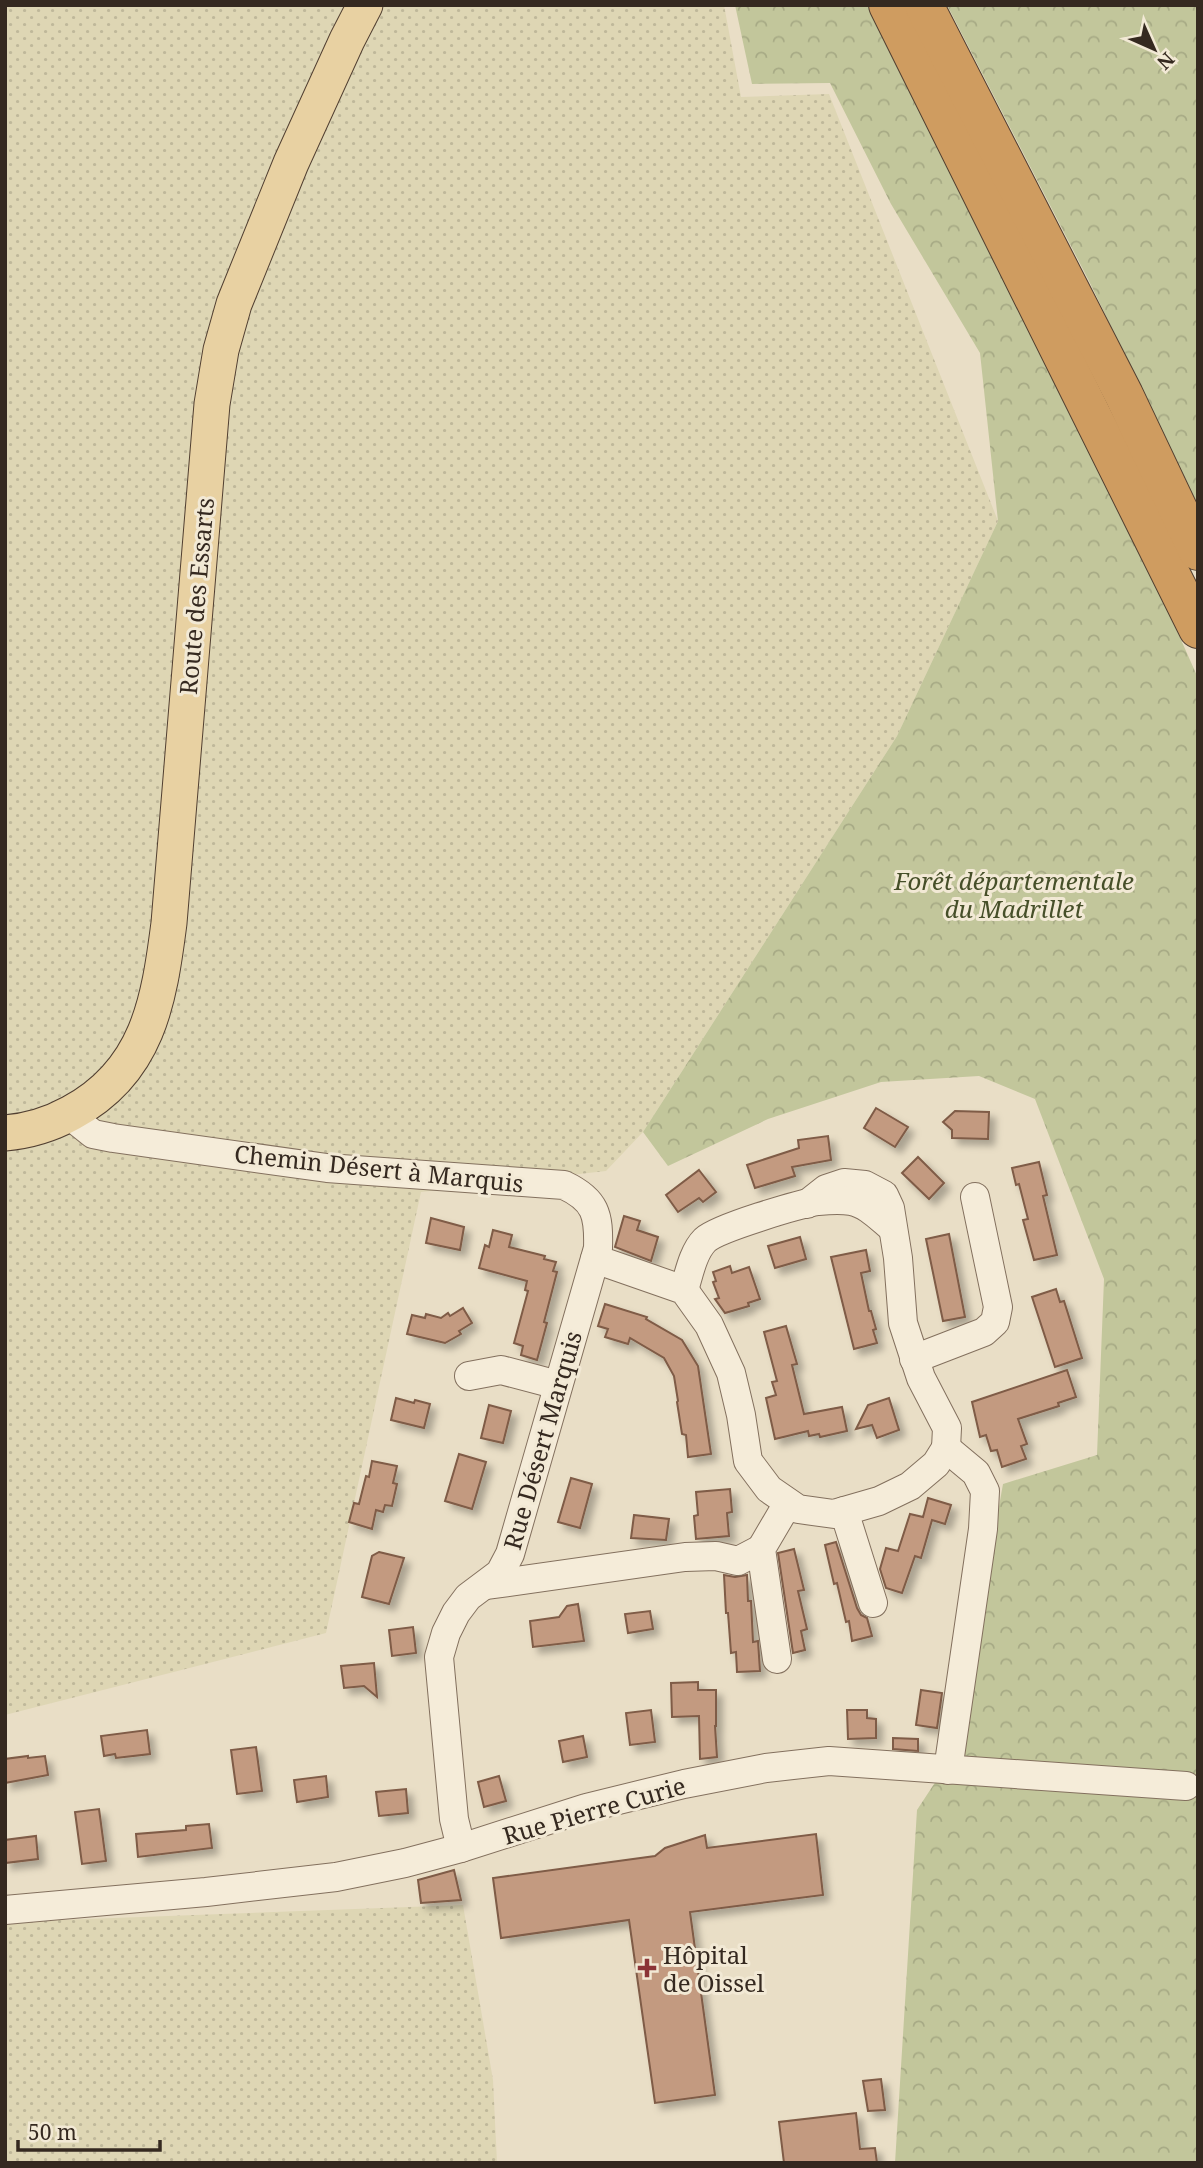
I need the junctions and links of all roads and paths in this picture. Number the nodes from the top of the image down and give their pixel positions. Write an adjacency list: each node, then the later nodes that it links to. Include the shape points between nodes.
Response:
1 (365, 5): 6 (main road, Route des Essarts, via 291,163 234,304 221,350 212,404 169,923 155,1010 130,1063 89,1103)
2 (888, 5): 5 (highway)
3 (924, 5): 4 (highway, via 1124,395)
4 (1198, 551)
5 (1198, 629)
6 (68, 1114): 7 (main road, Route des Essarts, via 49,1124); 9 (street, Chemin Désert à Marquis, via 93,1134 113,1138 327,1168 564,1185 582,1193 595,1210 599,1227)
7 (5, 1133)
8 (975, 1198): 11 (street, via 998,1307 995,1322 984,1332)
9 (595, 1259): 10 (street); 13 (street, Rue Désert Marquis)
10 (684, 1290): 11 (street, via 706,1239 807,1204 853,1201 871,1209 893,1229 903,1322); 15 (street, via 709,1325 731,1373 748,1461 769,1489)
11 (914, 1359): 14 (street, via 947,1428)
12 (469, 1376): 13 (street, via 501,1370)
13 (558, 1385): 18 (street, Rue Désert Marquis, via 510,1554 500,1573)
14 (946, 1448): 16 (street, via 936,1464 910,1486 879,1502); 21 (street, via 976,1473 985,1491)
15 (788, 1503): 16 (street, via 798,1509); 17 (street)
16 (844, 1511): 19 (street)
17 (761, 1549): 18 (street, via 738,1560 685,1557); 20 (street)
18 (486, 1585): 23 (street, Rue Désert Marquis, via 468,1597 456,1613 439,1657 454,1819)
19 (873, 1603)
20 (777, 1659)
21 (947, 1770): 22 (street, Rue Pierre Curie); 23 (street, Rue Pierre Curie, via 829,1761 766,1768 586,1808)
22 (1186, 1786)
23 (461, 1848): 24 (street, Rue Pierre Curie, via 336,1877)
24 (5, 1910)

